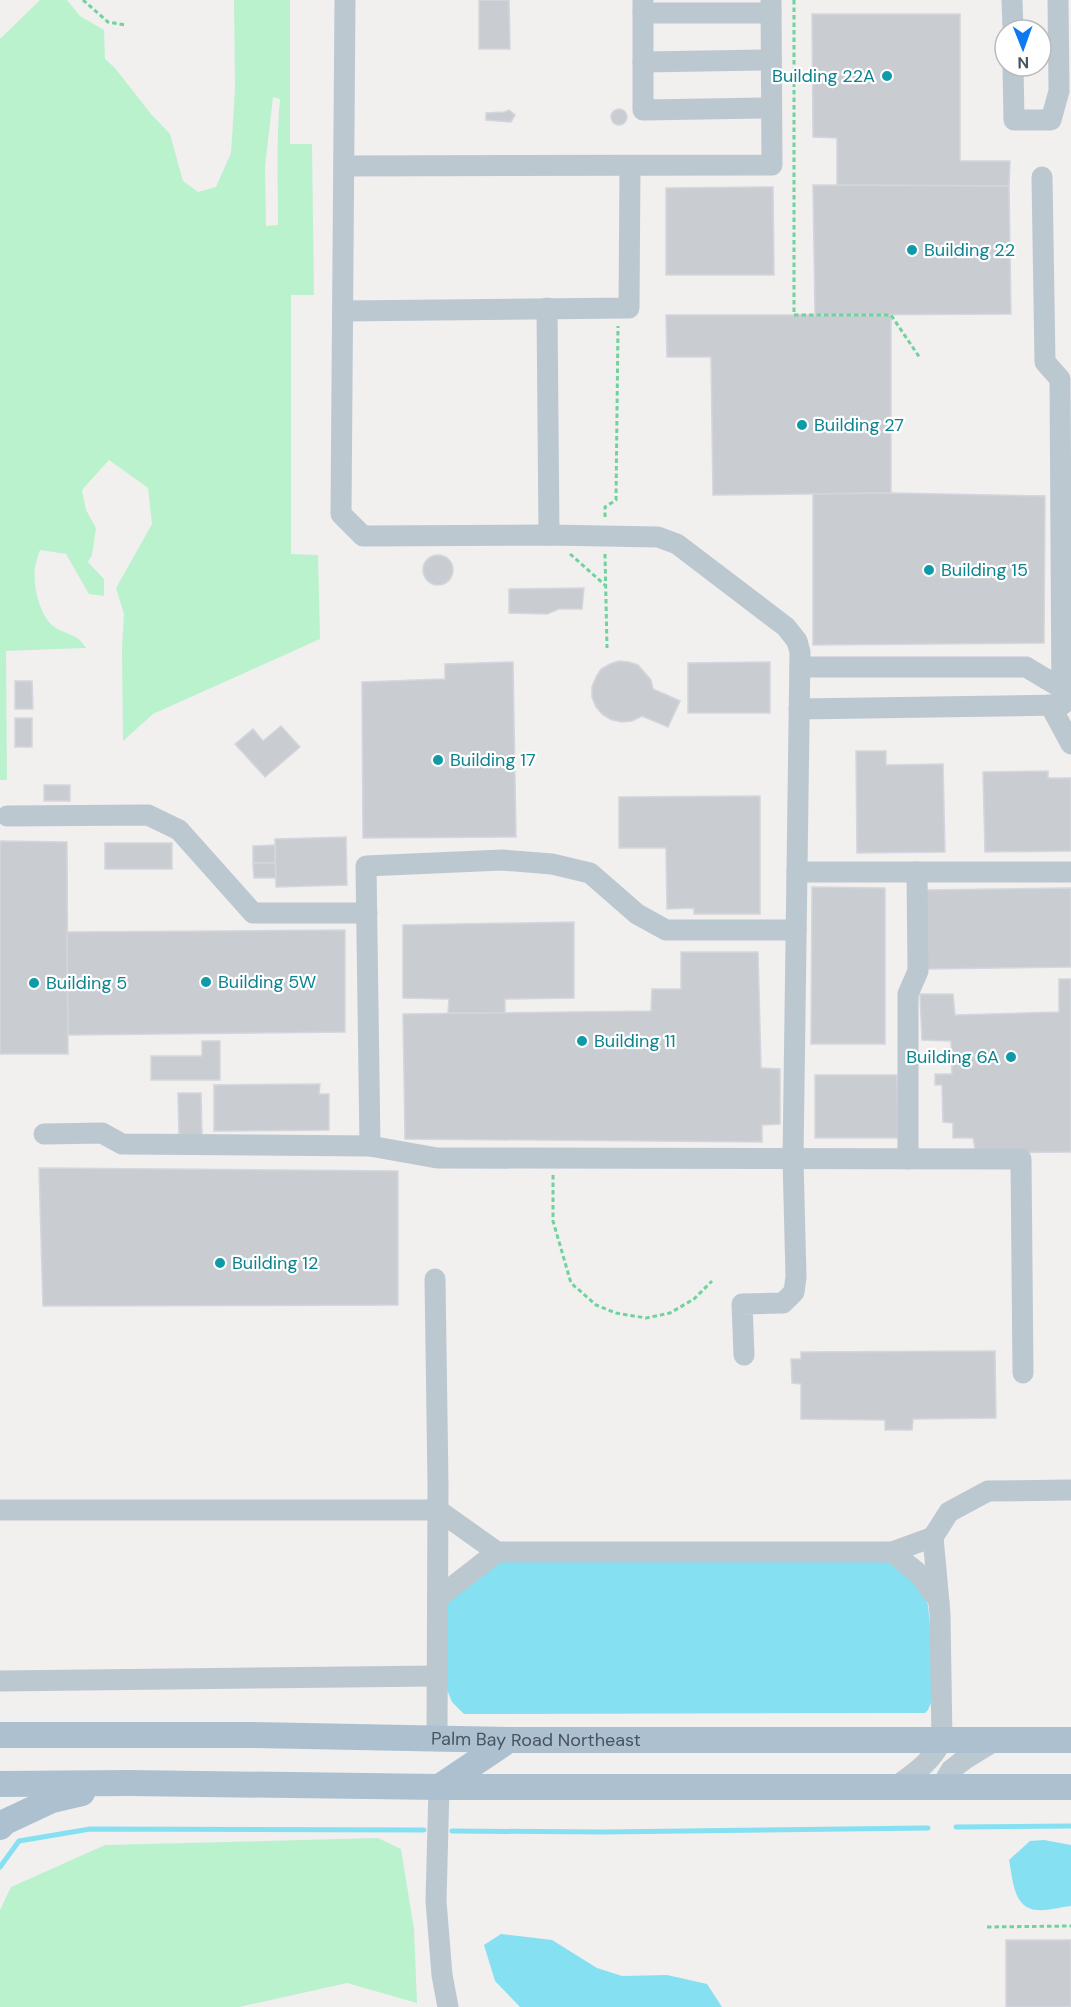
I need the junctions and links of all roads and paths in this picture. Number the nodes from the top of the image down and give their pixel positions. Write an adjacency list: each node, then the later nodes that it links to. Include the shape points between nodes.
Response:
1 (83, 0): 9 (path, via 108,22)
2 (345, 0): 15 (street)
3 (794, 0): 20 (path, via 794,315 891,315)
4 (1012, 0): 8 (street)
5 (1058, 0): 12 (street, via 1059,91 1051,120 1014,120)
6 (643, 6): 7 (street); 11 (street)
7 (771, 7): 10 (street)
8 (1013, 18)
9 (126, 25)
10 (771, 60): 11 (street); 13 (street)
11 (643, 62): 13 (street, via 643,110)
12 (1014, 78)
13 (771, 108): 14 (street, via 772,165)
14 (630, 165): 15 (street); 18 (street, via 630,308)
15 (344, 166): 19 (street)
16 (1042, 177): 21 (street, via 1045,362)
17 (547, 308): 18 (street); 19 (street); 22 (street)
18 (618, 308): 23 (path, via 616,500 605,507)
19 (343, 311): 22 (street, via 341,514 363,536)
20 (920, 358)
21 (1066, 379): 27 (street)
22 (549, 535): 23 (street); 24 (path)
23 (605, 537): 24 (path); 26 (street, via 658,537 677,544 786,627 797,641)
24 (606, 586): 25 (path)
25 (607, 648)
26 (800, 667): 27 (street, via 1026,667); 28 (street)
27 (1056, 697): 28 (street); 29 (street)
28 (799, 709): 31 (street)
29 (1071, 744)
30 (7, 816): 34 (street, via 148,815 178,830 253,913)
31 (797, 872): 33 (street); 35 (street)
32 (1071, 872): 33 (street)
33 (917, 873): 40 (street, via 918,971 908,994)
34 (367, 914): 35 (street, via 366,866 501,860 552,864 590,873 637,914 666,930); 37 (street)
35 (796, 930): 39 (street)
36 (44, 1134): 37 (street, via 102,1133 122,1143)
37 (370, 1146): 38 (street, via 437,1158)
38 (552, 1158): 39 (street); 42 (path, via 553,1221 571,1283 596,1305 616,1314 646,1318 670,1313 694,1299)
39 (793, 1159): 40 (street); 43 (street, via 794,1292 783,1303 742,1304)
40 (908, 1159): 44 (street, via 1021,1159)
41 (435, 1278): 47 (street)
42 (712, 1281)
43 (744, 1355)
44 (1023, 1373)
45 (1071, 1490): 48 (street, via 988,1491 949,1512)
46 (0, 1510): 47 (street)
47 (438, 1510): 49 (street); 51 (street)
48 (933, 1537): 50 (street); 52 (street)
49 (497, 1552): 50 (street); 51 (street)
50 (892, 1552): 52 (street, via 918,1573)
51 (438, 1598): 53 (street)
52 (939, 1601): 58 (street)
53 (437, 1676): 54 (street); 56 (street)
54 (0, 1681)
55 (0, 1735): 56 (main road, Palm Bay Road Northeast)
56 (437, 1738): 57 (main road, Palm Bay Road Northeast)
57 (509, 1740): 58 (main road, Palm Bay Road Northeast); 63 (main road)
58 (942, 1740): 59 (main road, Palm Bay Road Northeast); 66 (street, via 923,1767)
59 (996, 1740): 60 (main road, Palm Bay Road Northeast); 64 (street, via 951,1770)
60 (1071, 1740)
61 (129, 1783): 62 (main road); 63 (main road); 67 (main road, via 52,1800)
62 (0, 1784)
63 (439, 1787): 66 (main road); 70 (street, via 436,1901)
64 (941, 1787): 65 (main road); 66 (main road)
65 (1071, 1787)
66 (894, 1788)
67 (0, 1827)
68 (1071, 1926): 69 (path)
69 (987, 1927)
70 (448, 2007)

